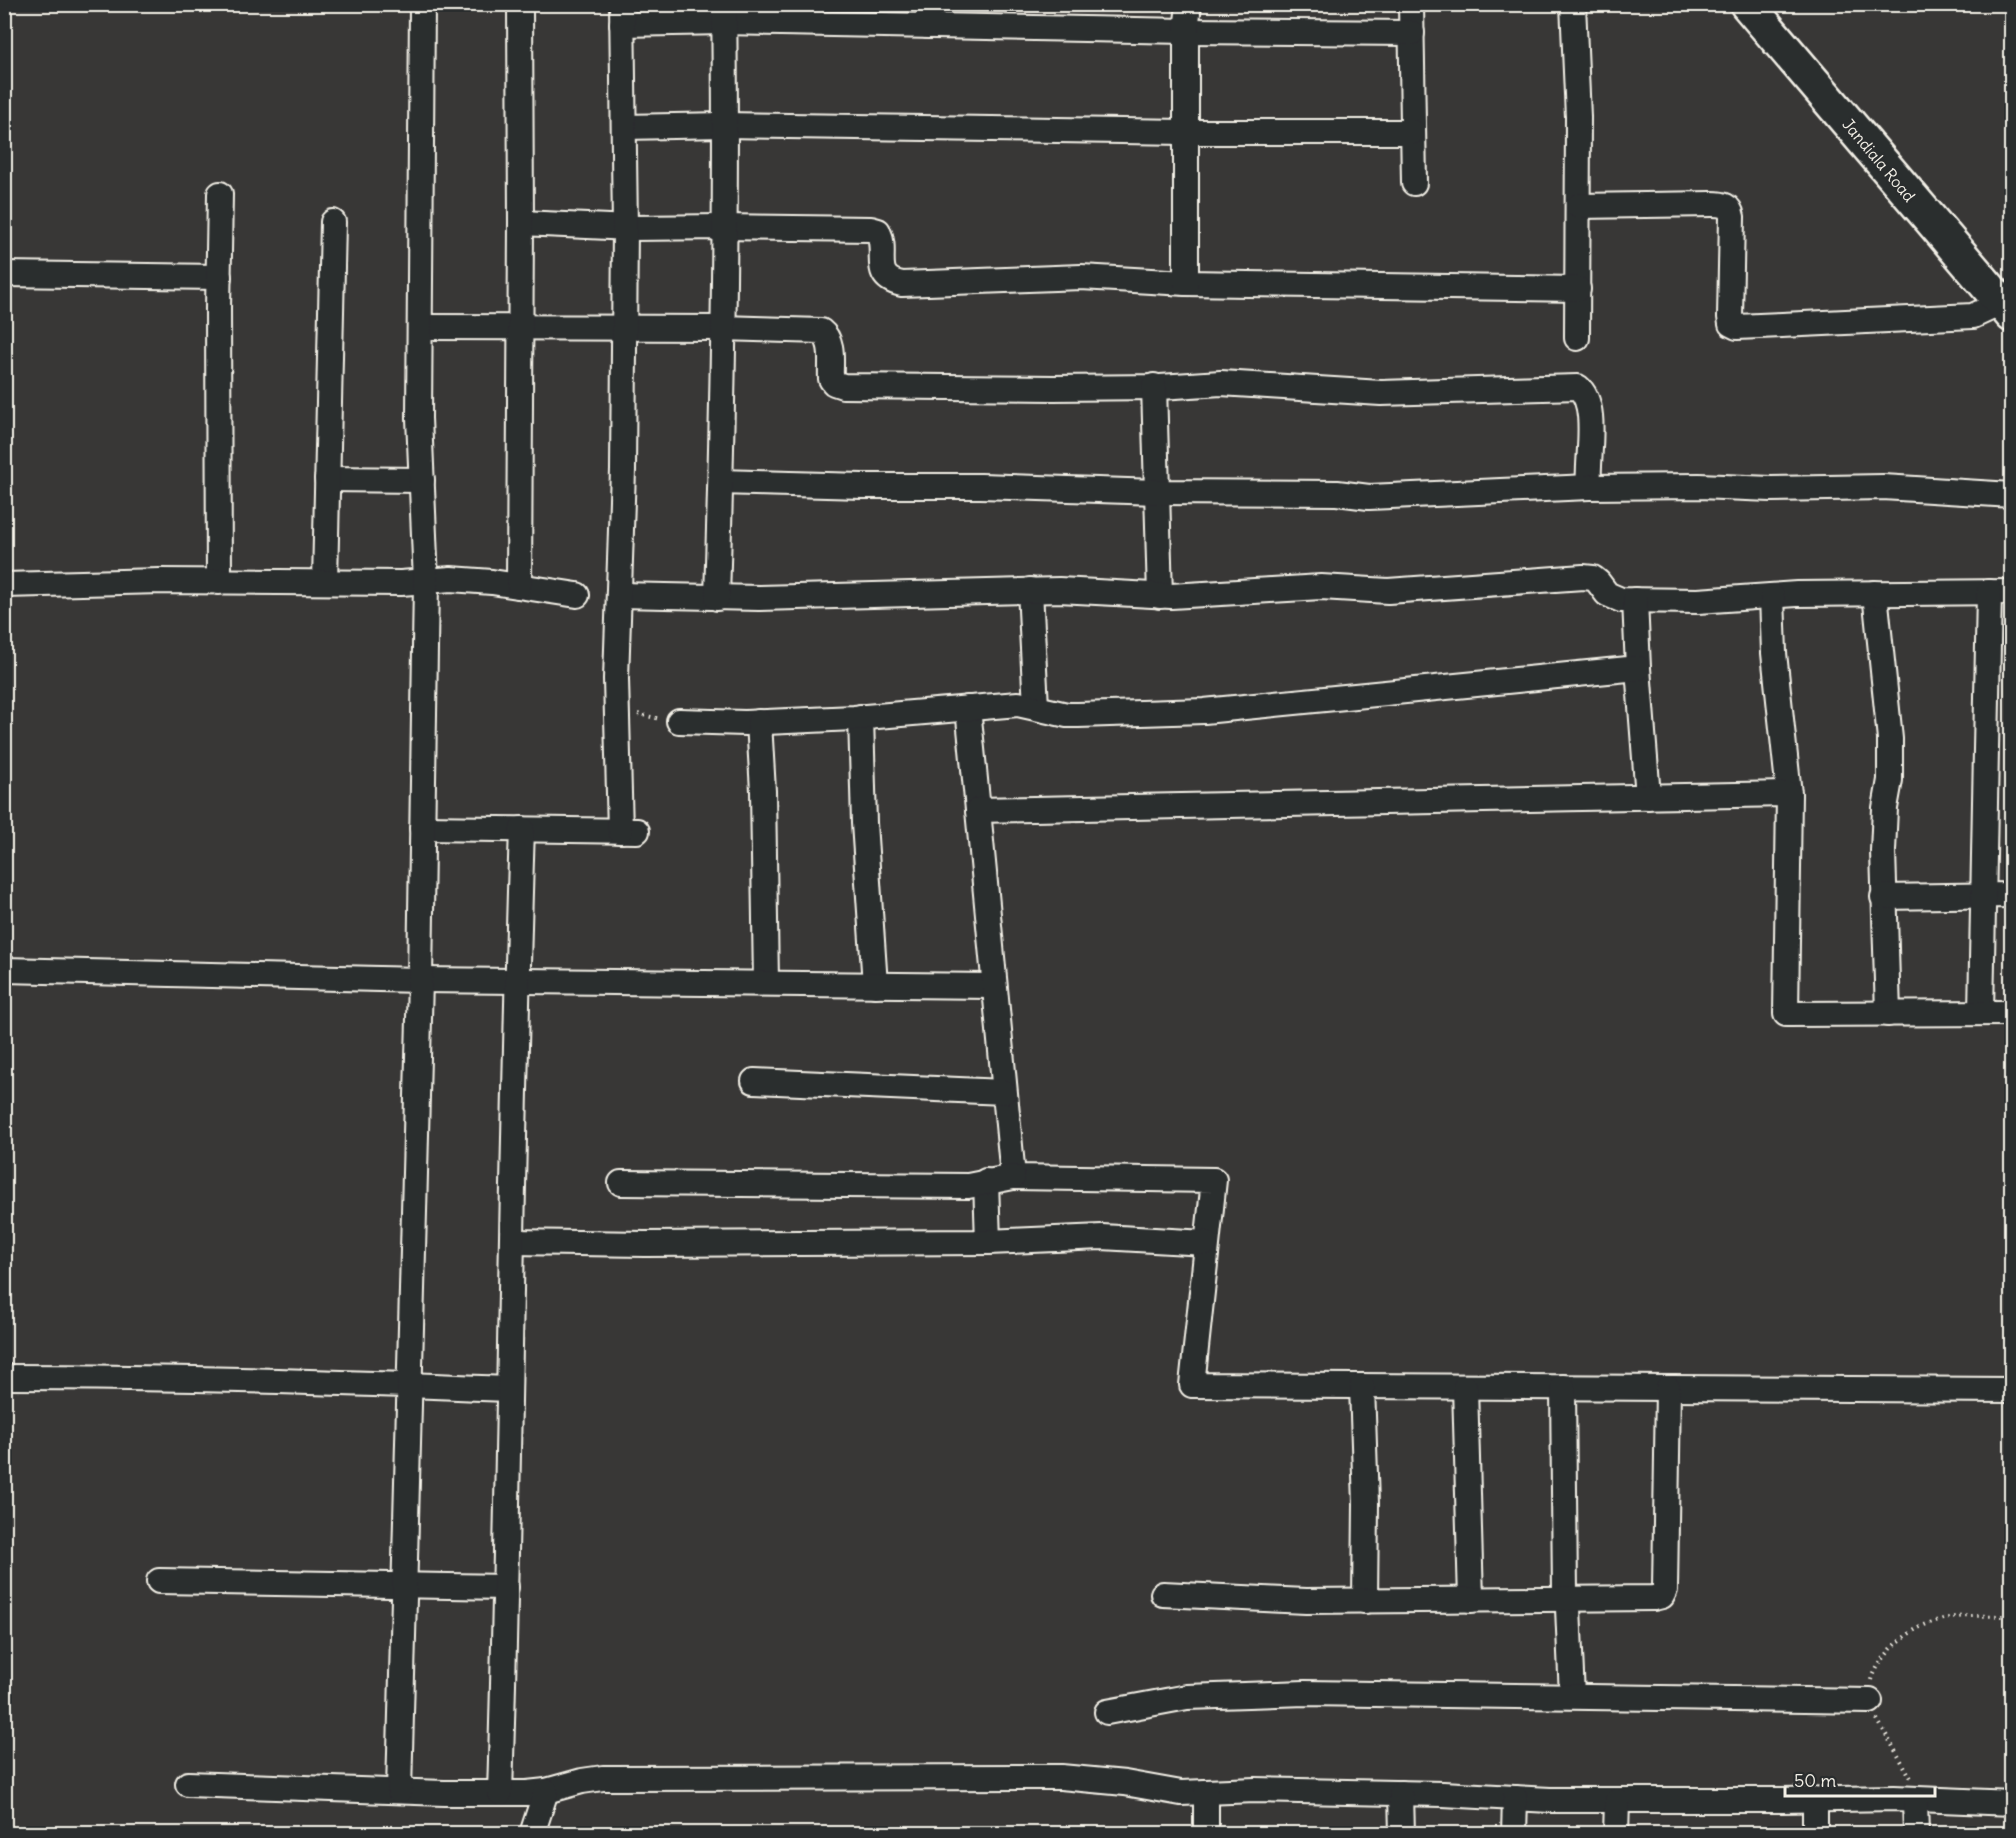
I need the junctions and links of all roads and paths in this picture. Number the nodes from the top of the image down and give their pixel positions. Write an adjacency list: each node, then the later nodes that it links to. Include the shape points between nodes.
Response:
1 (422, 4): 28 (street)
2 (520, 4): 20 (street)
3 (1189, 4): 10 (street)
4 (1411, 4): 11 (street)
5 (1573, 4): 18 (street)
6 (1747, 4): 27 (main road, Jandiala Road)
7 (724, 13): 8 (street); 9 (street); 12 (street)
8 (622, 14): 13 (street)
9 (928, 15): 10 (street)
10 (1186, 31): 11 (street); 14 (street)
11 (1412, 33): 15 (street)
12 (724, 125): 13 (street); 14 (street); 21 (street)
13 (624, 127): 22 (street)
14 (1186, 132): 15 (street); 25 (street)
15 (1413, 132): 16 (street)
16 (1414, 183)
17 (220, 194): 24 (street)
18 (1578, 206): 26 (street); 27 (street, via 1729,207 1730,317 1731,324 1737,327 1972,316)
19 (333, 222): 34 (street)
20 (521, 223): 22 (street); 29 (street)
21 (724, 227): 22 (street); 25 (street, via 878,231 882,272 902,284 1081,277); 30 (street)
22 (625, 228): 31 (street)
23 (4, 274): 24 (street)
24 (219, 277): 40 (street)
25 (1185, 283): 26 (street)
26 (1578, 289): 32 (street)
27 (2006, 309)
28 (420, 327): 29 (street); 35 (street)
29 (520, 328): 31 (street); 44 (street)
30 (723, 328): 31 (street); 33 (street, via 821,331 830,347 831,379 843,386); 36 (street)
31 (624, 329): 49 (street)
32 (1577, 338)
33 (1154, 386): 37 (street, via 1221,383 1381,393 1578,387 1588,405 1592,440); 38 (street)
34 (327, 479): 35 (street); 41 (street)
35 (422, 480): 42 (street)
36 (721, 482): 38 (street); 52 (street)
37 (1589, 487): 38 (street, via 1369,497 1337,493); 39 (street, via 1883,487)
38 (1157, 492): 50 (street)
39 (2012, 495)
40 (219, 582): 41 (street); 43 (street)
41 (325, 582): 42 (street)
42 (426, 582): 44 (street, via 451,579); 64 (street)
43 (4, 585)
44 (519, 586): 48 (street)
45 (1030, 590): 50 (street); 52 (street); 55 (street)
46 (2000, 592): 47 (street); 66 (street)
47 (1875, 593): 51 (street); 68 (street, via 1890,739 1882,851)
48 (577, 595)
49 (619, 595): 52 (street); 57 (street)
50 (1160, 596): 53 (street, via 1321,587 1388,591 1583,577 1593,578 1607,594)
51 (1772, 596): 53 (street); 61 (street)
52 (717, 598)
53 (1635, 600): 54 (street)
54 (1638, 668): 55 (street, via 1204,711 1066,715); 62 (street)
55 (1036, 707): 56 (street, via 1018,704)
56 (968, 708): 58 (street); 63 (street)
57 (616, 709): 59 (path); 65 (street, via 628,831)
58 (861, 717): 60 (street); 73 (street)
59 (679, 721): 60 (street)
60 (759, 722): 72 (street)
61 (1789, 794): 62 (street); 77 (street, via 1786,1014)
62 (1648, 797): 63 (street)
63 (978, 810): 74 (street)
64 (422, 828): 65 (street); 70 (street)
65 (522, 829): 71 (street)
66 (1982, 895): 67 (street); 68 (street); 75 (street)
67 (2012, 895)
68 (1883, 897): 77 (street)
69 (4, 970): 70 (street)
70 (420, 980): 71 (street); 87 (street)
71 (517, 981): 72 (street); 83 (street)
72 (766, 983): 73 (street)
73 (874, 985): 74 (street)
74 (994, 986): 79 (street)
75 (1981, 1013): 76 (street); 77 (street)
76 (2012, 1013)
77 (1888, 1014)
78 (754, 1081): 79 (street)
79 (1005, 1092): 80 (street)
80 (1012, 1177): 81 (street); 85 (street, via 1214,1180)
81 (986, 1181): 82 (street, via 968,1186); 84 (street)
82 (621, 1183)
83 (512, 1242): 84 (street); 92 (street)
84 (988, 1242): 85 (street, via 1102,1237)
85 (1206, 1243): 88 (street, via 1192,1385)
86 (4, 1377): 87 (street)
87 (410, 1384): 92 (street); 95 (street)
88 (1362, 1386): 89 (street); 100 (street)
89 (1465, 1387): 90 (street); 98 (street)
90 (1563, 1387): 91 (street); 99 (street)
91 (1668, 1388): 93 (street); 99 (street, via 1665,1593 1654,1598)
92 (509, 1389): 96 (street)
93 (2012, 1390)
94 (159, 1581): 95 (street)
95 (405, 1586): 96 (street); 106 (street)
96 (506, 1587): 109 (street)
97 (1163, 1594): 100 (street)
98 (1471, 1600): 99 (street); 100 (street)
99 (1566, 1600): 102 (street)
100 (1365, 1601)
101 (2012, 1616): 103 (path, via 1943,1618 1923,1624 1881,1660 1873,1677)
102 (1572, 1696): 103 (street); 104 (street, via 1199,1696)
103 (1870, 1701): 113 (path, via 1905,1765)
104 (1107, 1712)
105 (188, 1784): 106 (street)
106 (399, 1791): 109 (street)
107 (546, 1791): 108 (street, via 603,1778 1061,1777 1181,1793); 109 (street); 116 (street)
108 (1206, 1792): 110 (street); 117 (street)
109 (500, 1793)
110 (1401, 1793): 111 (street); 118 (street)
111 (1515, 1798): 114 (street); 119 (street)
112 (1815, 1800): 113 (street); 114 (street); 121 (street)
113 (1915, 1800): 115 (street); 122 (street)
114 (1617, 1801): 120 (street)
115 (2012, 1803)
116 (532, 1833)
117 (1206, 1833)
118 (1402, 1833)
119 (1514, 1833)
120 (1616, 1833)
121 (1815, 1833)
122 (1916, 1833)

